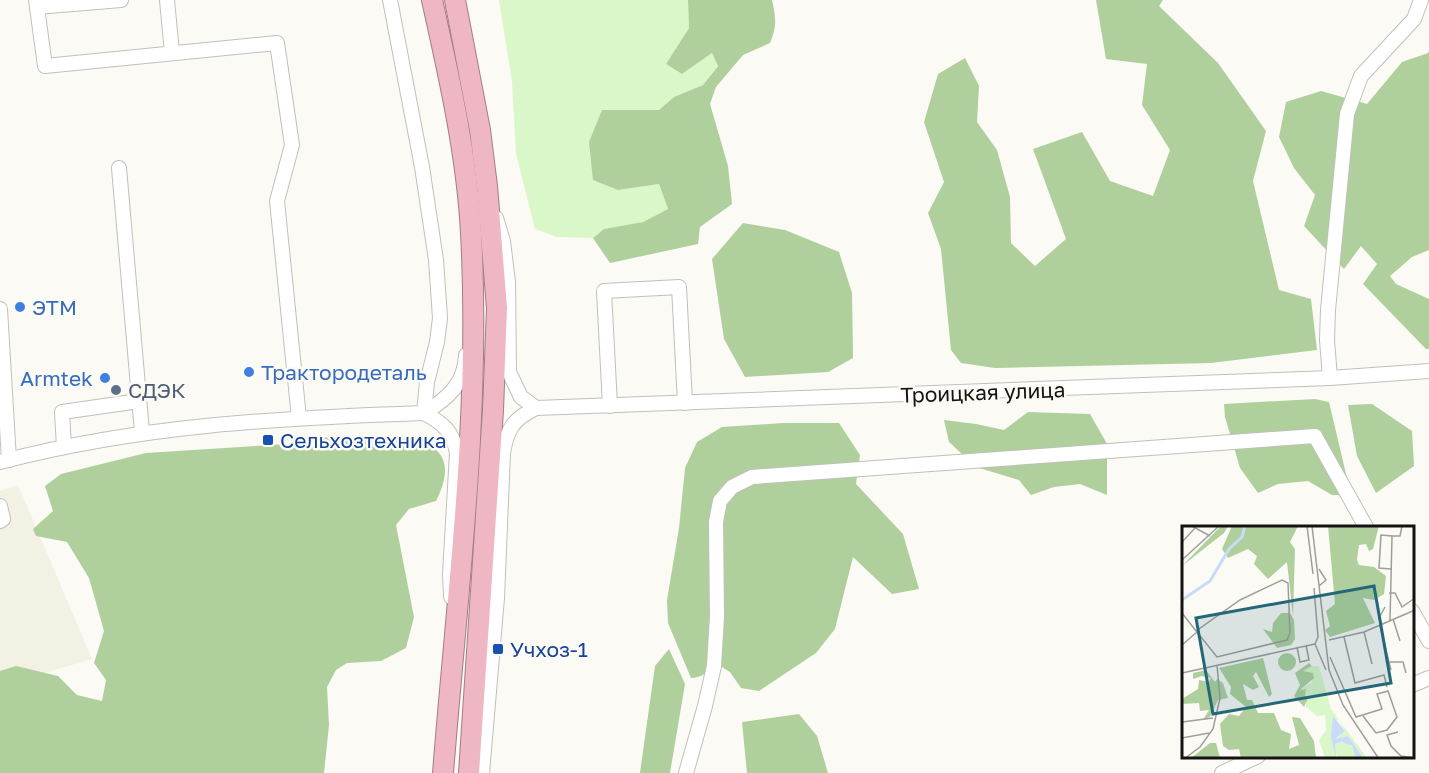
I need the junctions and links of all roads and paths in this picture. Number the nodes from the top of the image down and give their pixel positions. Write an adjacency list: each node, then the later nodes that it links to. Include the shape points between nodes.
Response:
1 (121, 0): 7 (street)
2 (167, 0): 8 (street)
3 (390, 0): 19 (street, via 436,260 440,318)
4 (432, 0): 11 (highway, via 458,132)
5 (455, 0): 10 (highway)
6 (1420, 0): 14 (street, via 1414,19 1362,76 1347,114 1328,310)
7 (37, 4): 8 (street, via 45,66)
8 (172, 53): 20 (street, via 277,43 292,145 277,201)
9 (119, 168): 15 (street)
10 (487, 186): 18 (street, via 503,241 508,282 509,372 521,397); 34 (highway, via 497,308 496,361)
11 (471, 230): 19 (street, via 466,273 466,361 452,393); 28 (highway, via 473,350)
12 (0, 309): 23 (street)
13 (1429, 371): 14 (street, Троицкая улица)
14 (1330, 378): 16 (street, Троицкая улица)
15 (139, 401): 21 (street); 22 (street, via 62,412)
16 (685, 403): 17 (street, Троицкая улица); 17 (street, via 679,287 604,291)
17 (610, 405): 18 (street, Троицкая улица)
18 (536, 408): 35 (street, via 512,424 503,453 497,598)
19 (424, 413): 20 (street); 28 (street, via 448,430 457,453 450,574)
20 (299, 418): 21 (street)
21 (142, 432): 22 (street)
22 (64, 447): 23 (street)
23 (5, 461)
24 (0, 506): 25 (street)
25 (0, 521)
26 (1365, 526): 36 (street, via 1316,436 752,477 732,487 720,501 716,522 714,666)
27 (1414, 613): 29 (street)
28 (454, 634): 33 (highway)
29 (1429, 641)
30 (1429, 678): 31 (street)
31 (1414, 686)
32 (1254, 758): 37 (street)
33 (443, 773)
34 (469, 773)
35 (482, 773)
36 (686, 773)
37 (1222, 773)

